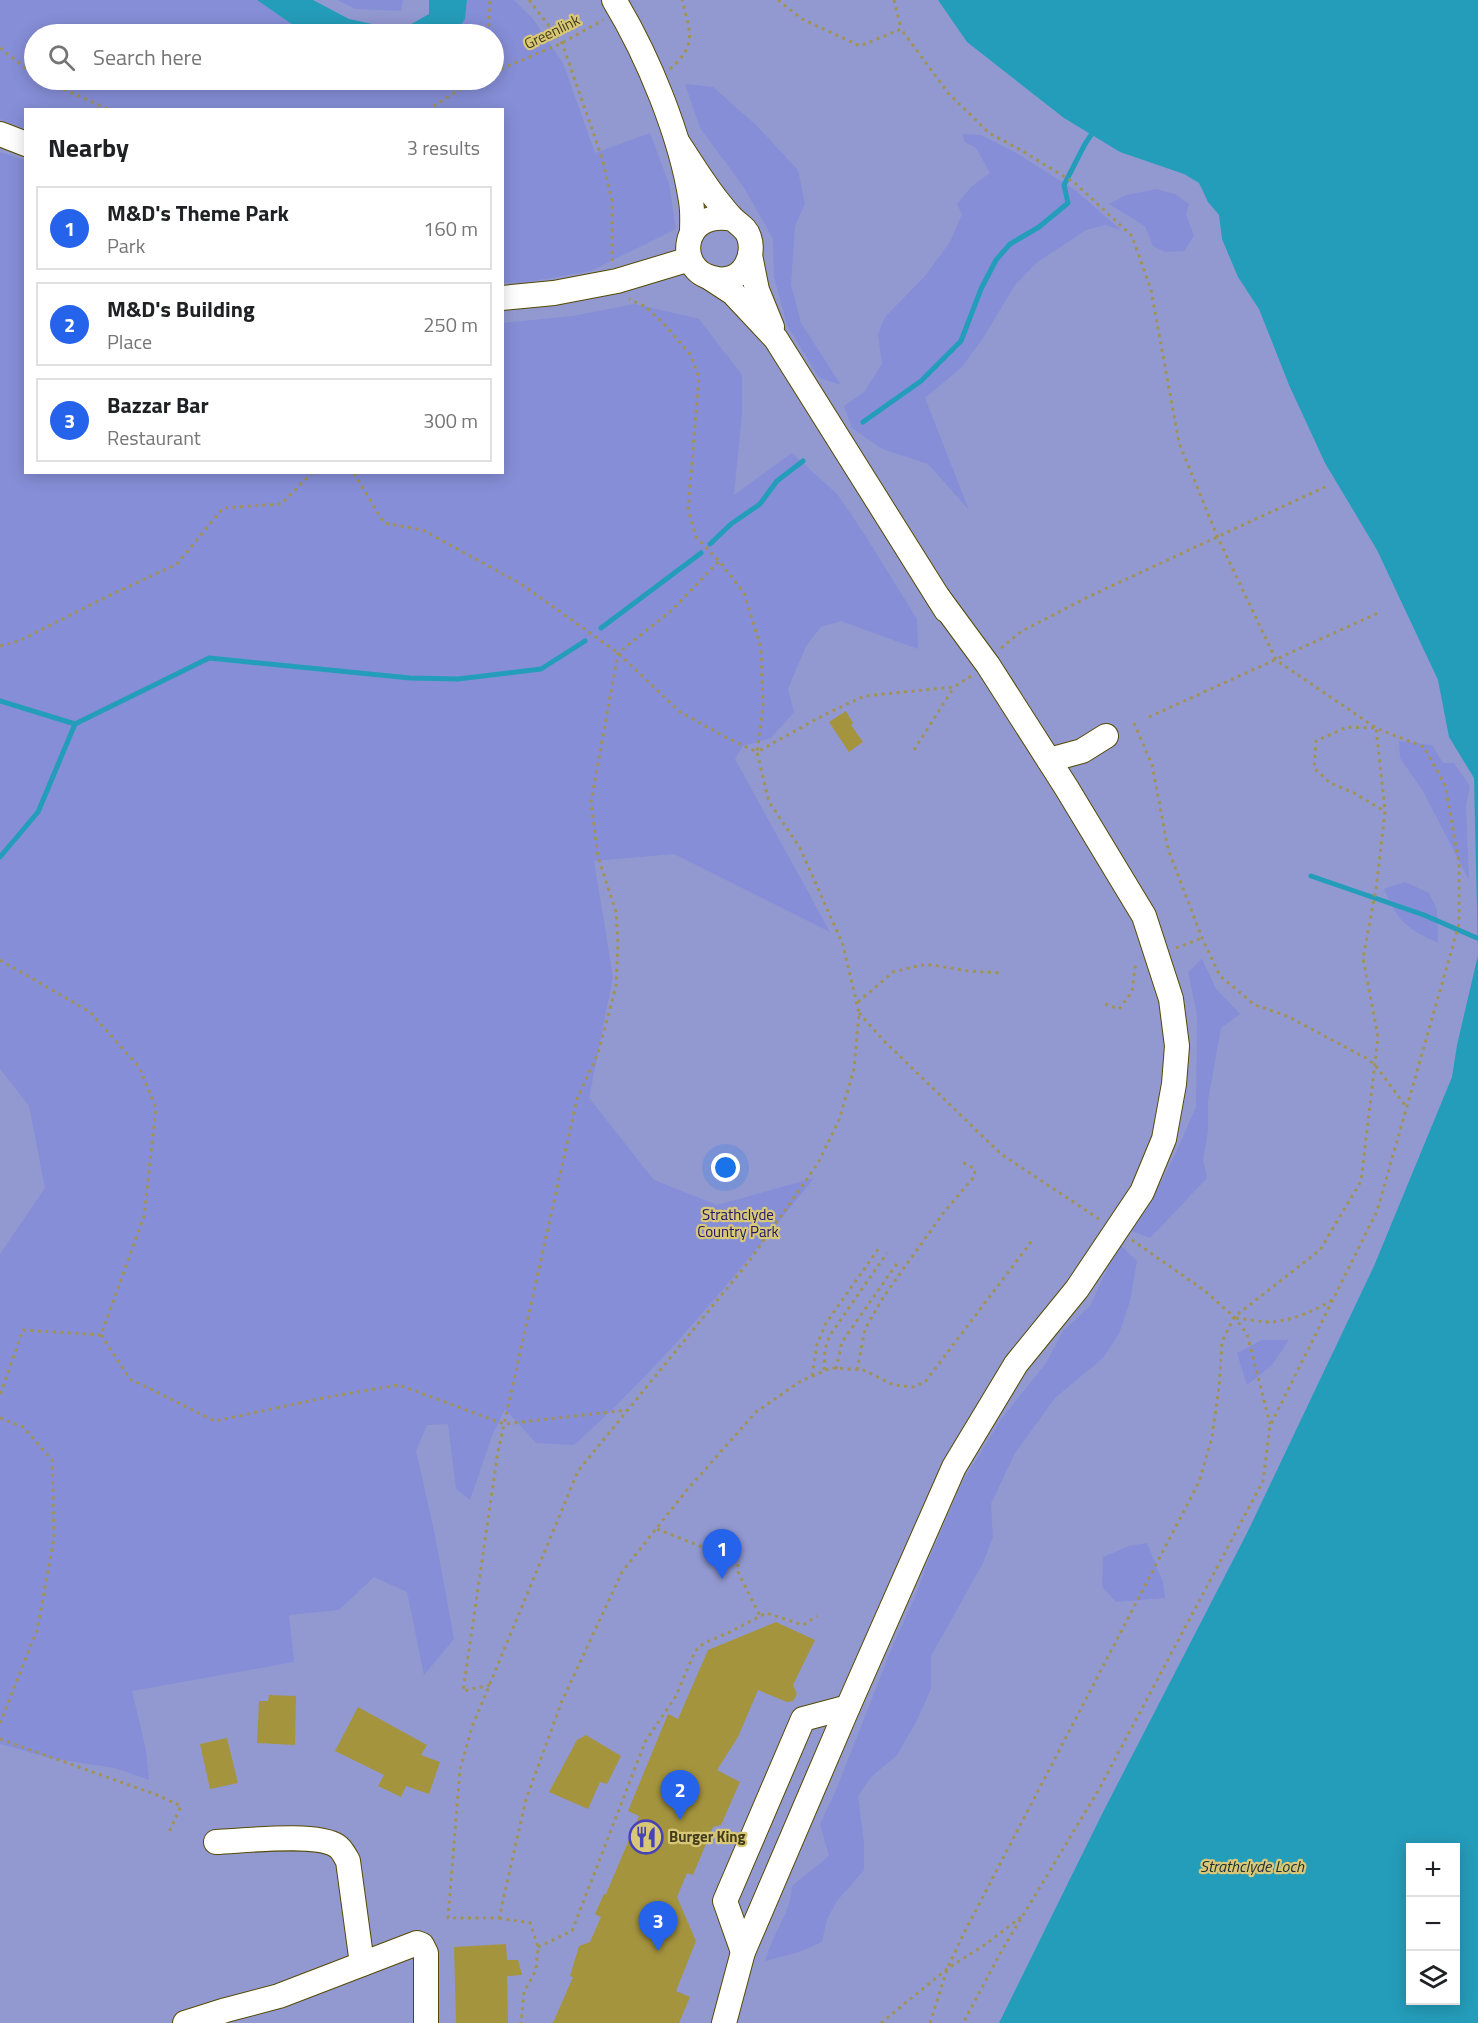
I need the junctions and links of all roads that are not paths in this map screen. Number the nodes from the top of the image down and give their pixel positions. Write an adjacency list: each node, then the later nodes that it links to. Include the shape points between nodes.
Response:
1 (617, 5): 3 (street, via 653,78)
2 (0, 134): 4 (street)
3 (678, 142): 5 (street); 6 (street, via 692,203)
4 (24, 143)
5 (733, 219): 6 (street, via 712,217); 7 (street, via 747,231)
6 (692, 233): 8 (street, via 688,244)
7 (750, 255): 9 (street, via 746,266 729,279); 11 (street, via 757,290)
8 (690, 259): 9 (street, via 702,275); 10 (street, via 617,281)
9 (710, 278): 11 (street, via 733,293)
10 (504, 298)
11 (776, 339): 12 (street)
12 (938, 597): 15 (street, via 988,664); 17 (street, via 1004,710 1090,838)
13 (1106, 736): 14 (street)
14 (1082, 751): 15 (street); 16 (street)
15 (1049, 760): 16 (street)
16 (1066, 787): 17 (street, via 1144,916)
17 (1156, 954): 18 (street, via 1171,999 1177,1046 1174,1084 1160,1149 1142,1192 1077,1289 1016,1364 954,1467)
18 (848, 1707): 20 (street); 20 (street, via 803,1719 725,1900)
19 (216, 1842): 21 (street, via 308,1839 326,1840 340,1847 348,1861)
20 (743, 1952): 24 (street)
21 (362, 1964): 22 (street, via 279,1996); 23 (street, via 417,1943 422,1945 426,1953)
22 (185, 2023)
23 (426, 2023)
24 (724, 2023)

